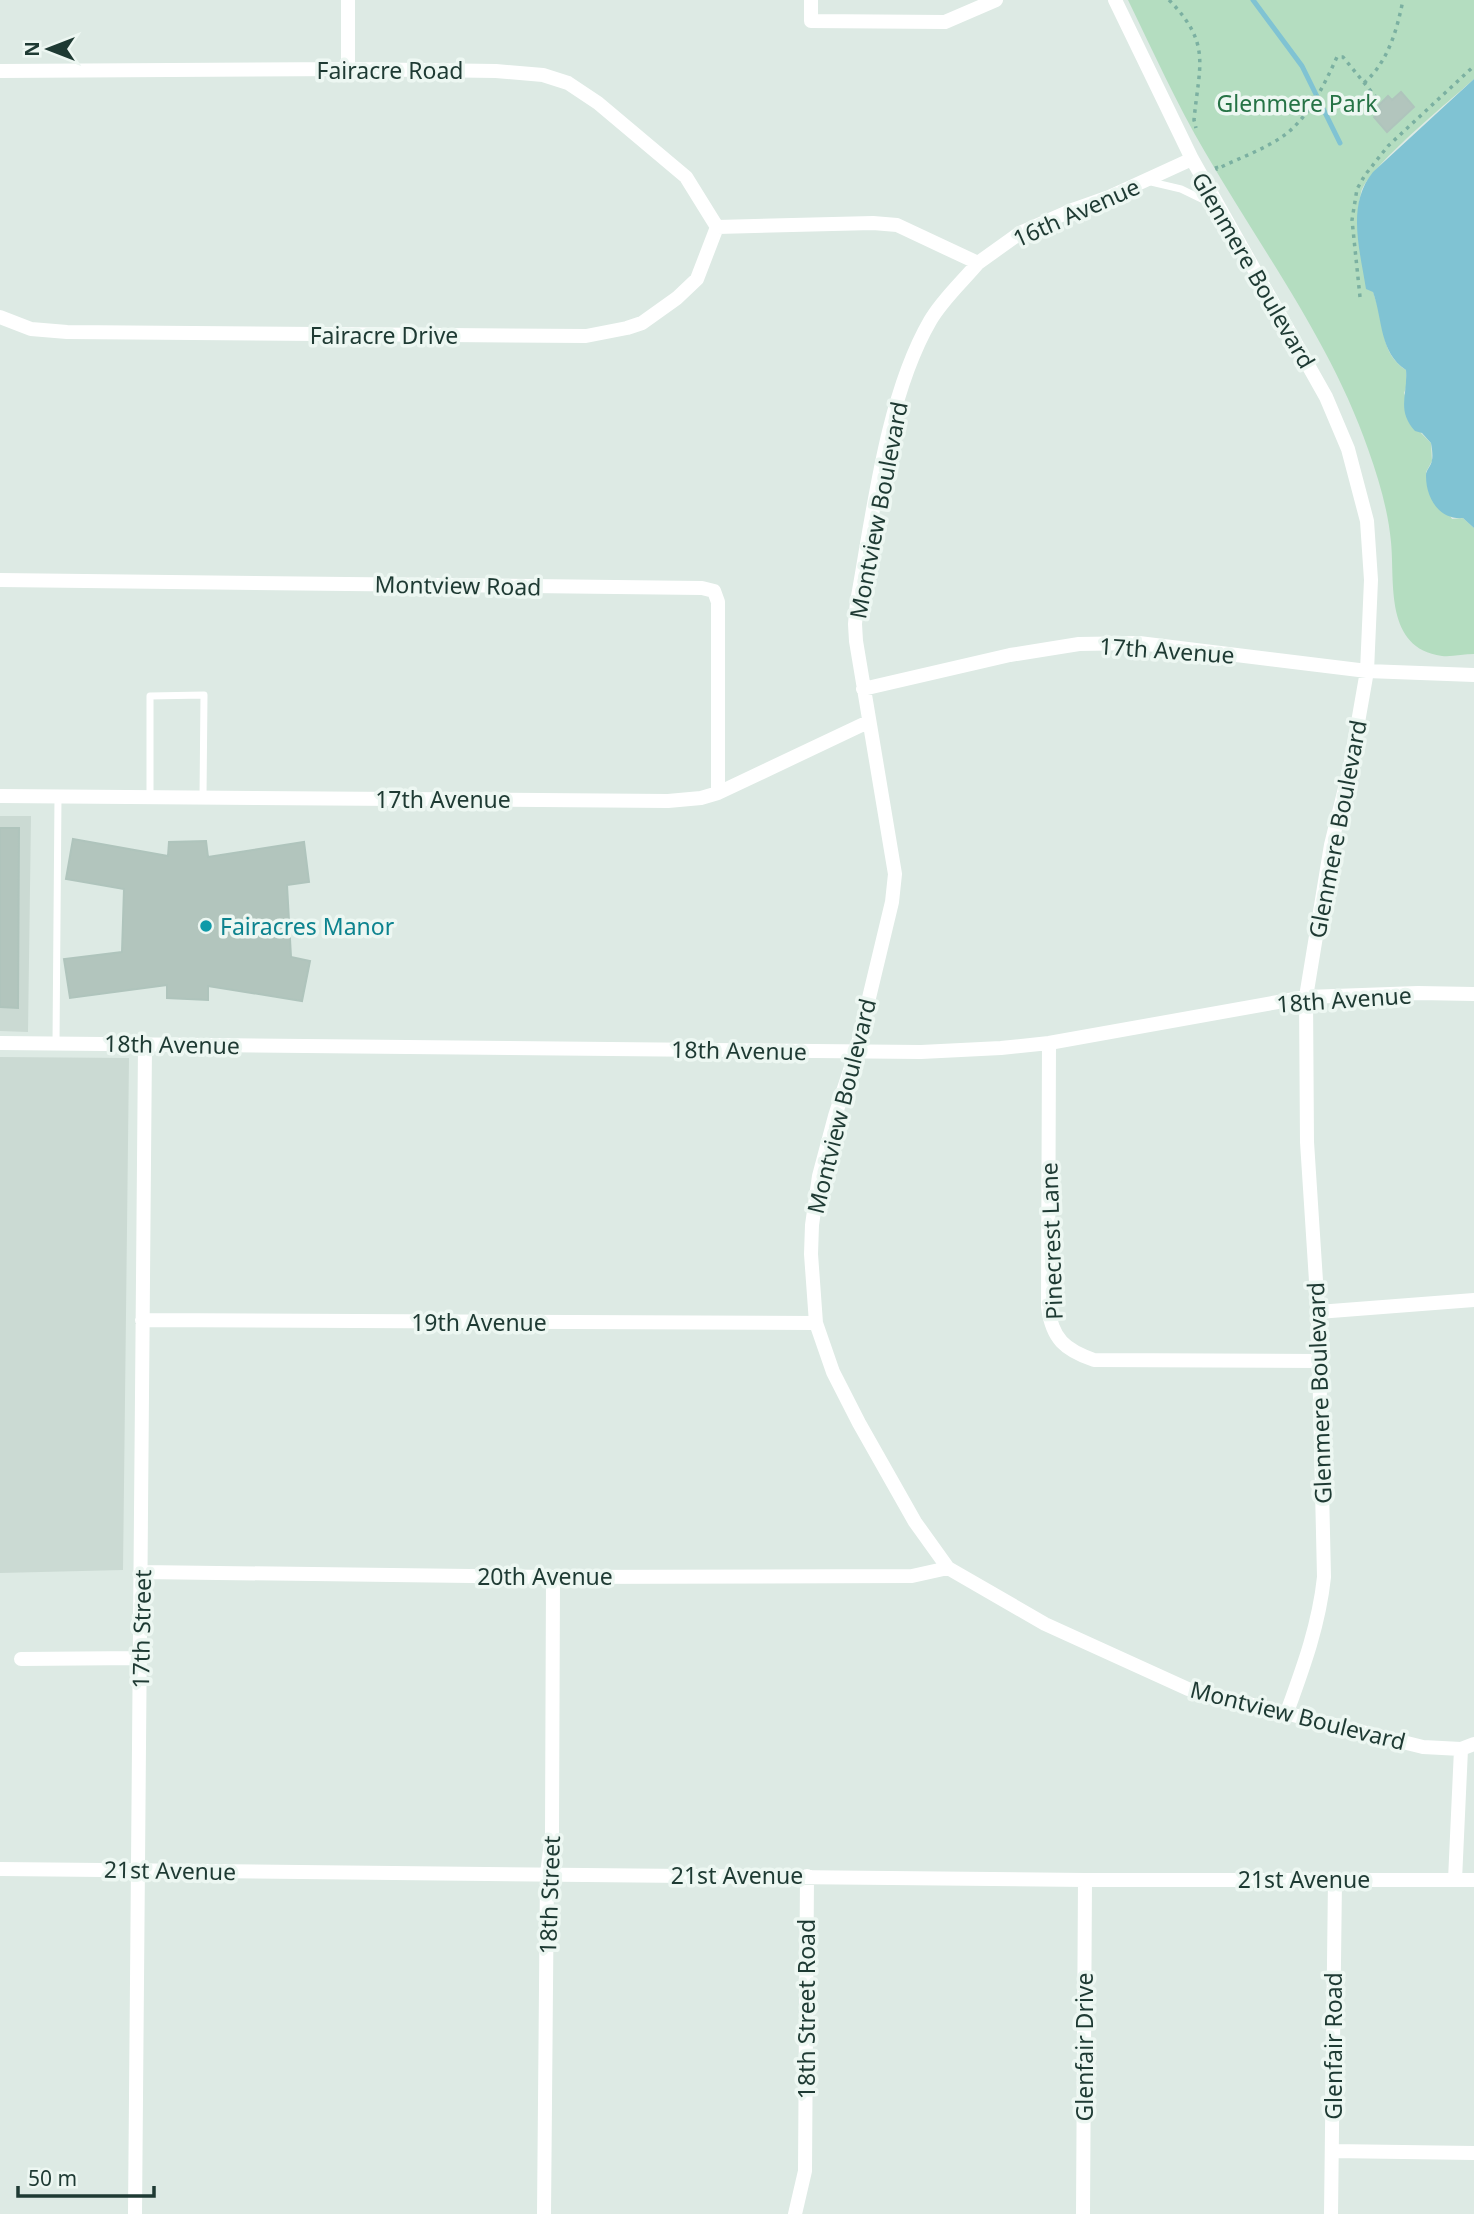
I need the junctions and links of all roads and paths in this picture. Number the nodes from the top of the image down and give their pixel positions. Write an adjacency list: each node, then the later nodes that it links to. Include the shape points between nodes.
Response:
1 (348, 0): 8 (street)
2 (811, 0): 3 (street, via 811,21 932,22 945,22)
3 (996, 0)
4 (1115, 0): 14 (street, Glenmere Boulevard)
5 (1169, 0): 12 (path, via 1192,28 1199,45 1194,120)
6 (1403, 0): 10 (path, via 1394,38 1374,75)
7 (1474, 66): 19 (path, via 1388,146 1357,189 1352,220)
8 (348, 69): 9 (street, Fairacre Road); 17 (street, Fairacre Road, via 496,71 543,75 568,83 686,177)
9 (0, 71)
10 (1364, 83): 11 (path); 13 (path, via 1343,57 1337,57 1308,111 1283,136 1217,169)
11 (1379, 101)
12 (1200, 137)
13 (1211, 157)
14 (1192, 159): 15 (street, 16th Avenue); 16 (street, Glenmere Boulevard)
15 (1146, 181): 16 (lane, via 1181,189); 18 (street, 16th Avenue, via 1020,233)
16 (1219, 207): 22 (street, Glenmere Boulevard, via 1326,397 1348,449 1367,521 1371,580)
17 (718, 227): 18 (street, via 897,225); 20 (street, Fairacre Drive, via 697,279 677,298 642,323 586,336 67,332 31,329)
18 (978, 263): 24 (street, Montview Boulevard, via 931,319 895,409 857,602 855,624)
19 (1360, 297)
20 (0, 317)
21 (0, 580): 26 (street, Montview Road, via 714,591 718,602)
22 (1367, 671): 23 (street, 17th Avenue); 24 (street, 17th Avenue, via 1139,643 1079,644); 32 (street, Glenmere Boulevard)
23 (1474, 675)
24 (863, 689): 25 (street, Montview Boulevard)
25 (869, 722): 26 (street, 17th Avenue); 37 (street, Montview Boulevard, via 895,874)
26 (718, 793): 30 (street, 17th Avenue, via 701,799 668,800)
27 (0, 796): 28 (street, 17th Avenue)
28 (58, 796): 29 (street, 17th Avenue); 34 (lane)
29 (150, 797): 30 (street, 17th Avenue); 30 (lane, via 150,696 204,695)
30 (203, 797)
31 (1474, 994): 32 (street, 18th Avenue)
32 (1306, 997): 35 (street, 18th Avenue); 39 (street, Glenmere Boulevard, via 1307,1142)
33 (0, 1043): 34 (street, 18th Avenue)
34 (56, 1043): 36 (street, 18th Avenue)
35 (1049, 1043): 37 (street, 18th Avenue); 42 (street, Pinecrest Lane, via 1048,1307 1060,1342 1094,1360)
36 (145, 1045): 37 (street, 18th Avenue); 40 (street, 17th Street)
37 (856, 1052): 41 (street, Montview Boulevard, via 835,1116 811,1225)
38 (1474, 1300): 39 (street)
39 (1318, 1312): 42 (street, Glenmere Boulevard)
40 (142, 1321): 41 (street, 19th Avenue); 44 (street, 17th Street)
41 (816, 1323): 43 (street, Montview Boulevard, via 833,1372 859,1423 915,1522)
42 (1318, 1361): 48 (street, Glenmere Boulevard, via 1324,1577 1307,1658)
43 (948, 1568): 45 (street, 20th Avenue, via 912,1576); 48 (street, Montview Boulevard, via 1045,1624 1188,1689)
44 (142, 1572): 45 (street, 20th Avenue); 46 (street, 17th Street)
45 (553, 1577): 52 (street, 18th Street, via 552,1834)
46 (140, 1658): 47 (street); 51 (street, 17th Street)
47 (21, 1659)
48 (1287, 1712): 49 (street, Montview Boulevard, via 1423,1747)
49 (1467, 1746): 56 (street)
50 (0, 1869): 51 (street, 21st Avenue)
51 (139, 1869): 52 (street, 21st Avenue); 60 (street, 17th Street)
52 (547, 1874): 53 (street, 21st Avenue); 61 (street, 18th Street)
53 (807, 1876): 55 (street, 21st Avenue); 62 (street, 18th Street Road, via 805,2171)
54 (1335, 1879): 55 (street, 21st Avenue); 56 (street, 21st Avenue); 58 (street, Glenfair Road)
55 (1085, 1880): 63 (street, Glenfair Drive)
56 (1455, 1880): 57 (street, 21st Avenue)
57 (1474, 1880)
58 (1332, 2151): 59 (street); 64 (street, Glenfair Road)
59 (1474, 2153)
60 (135, 2214)
61 (544, 2214)
62 (795, 2214)
63 (1083, 2214)
64 (1331, 2214)

